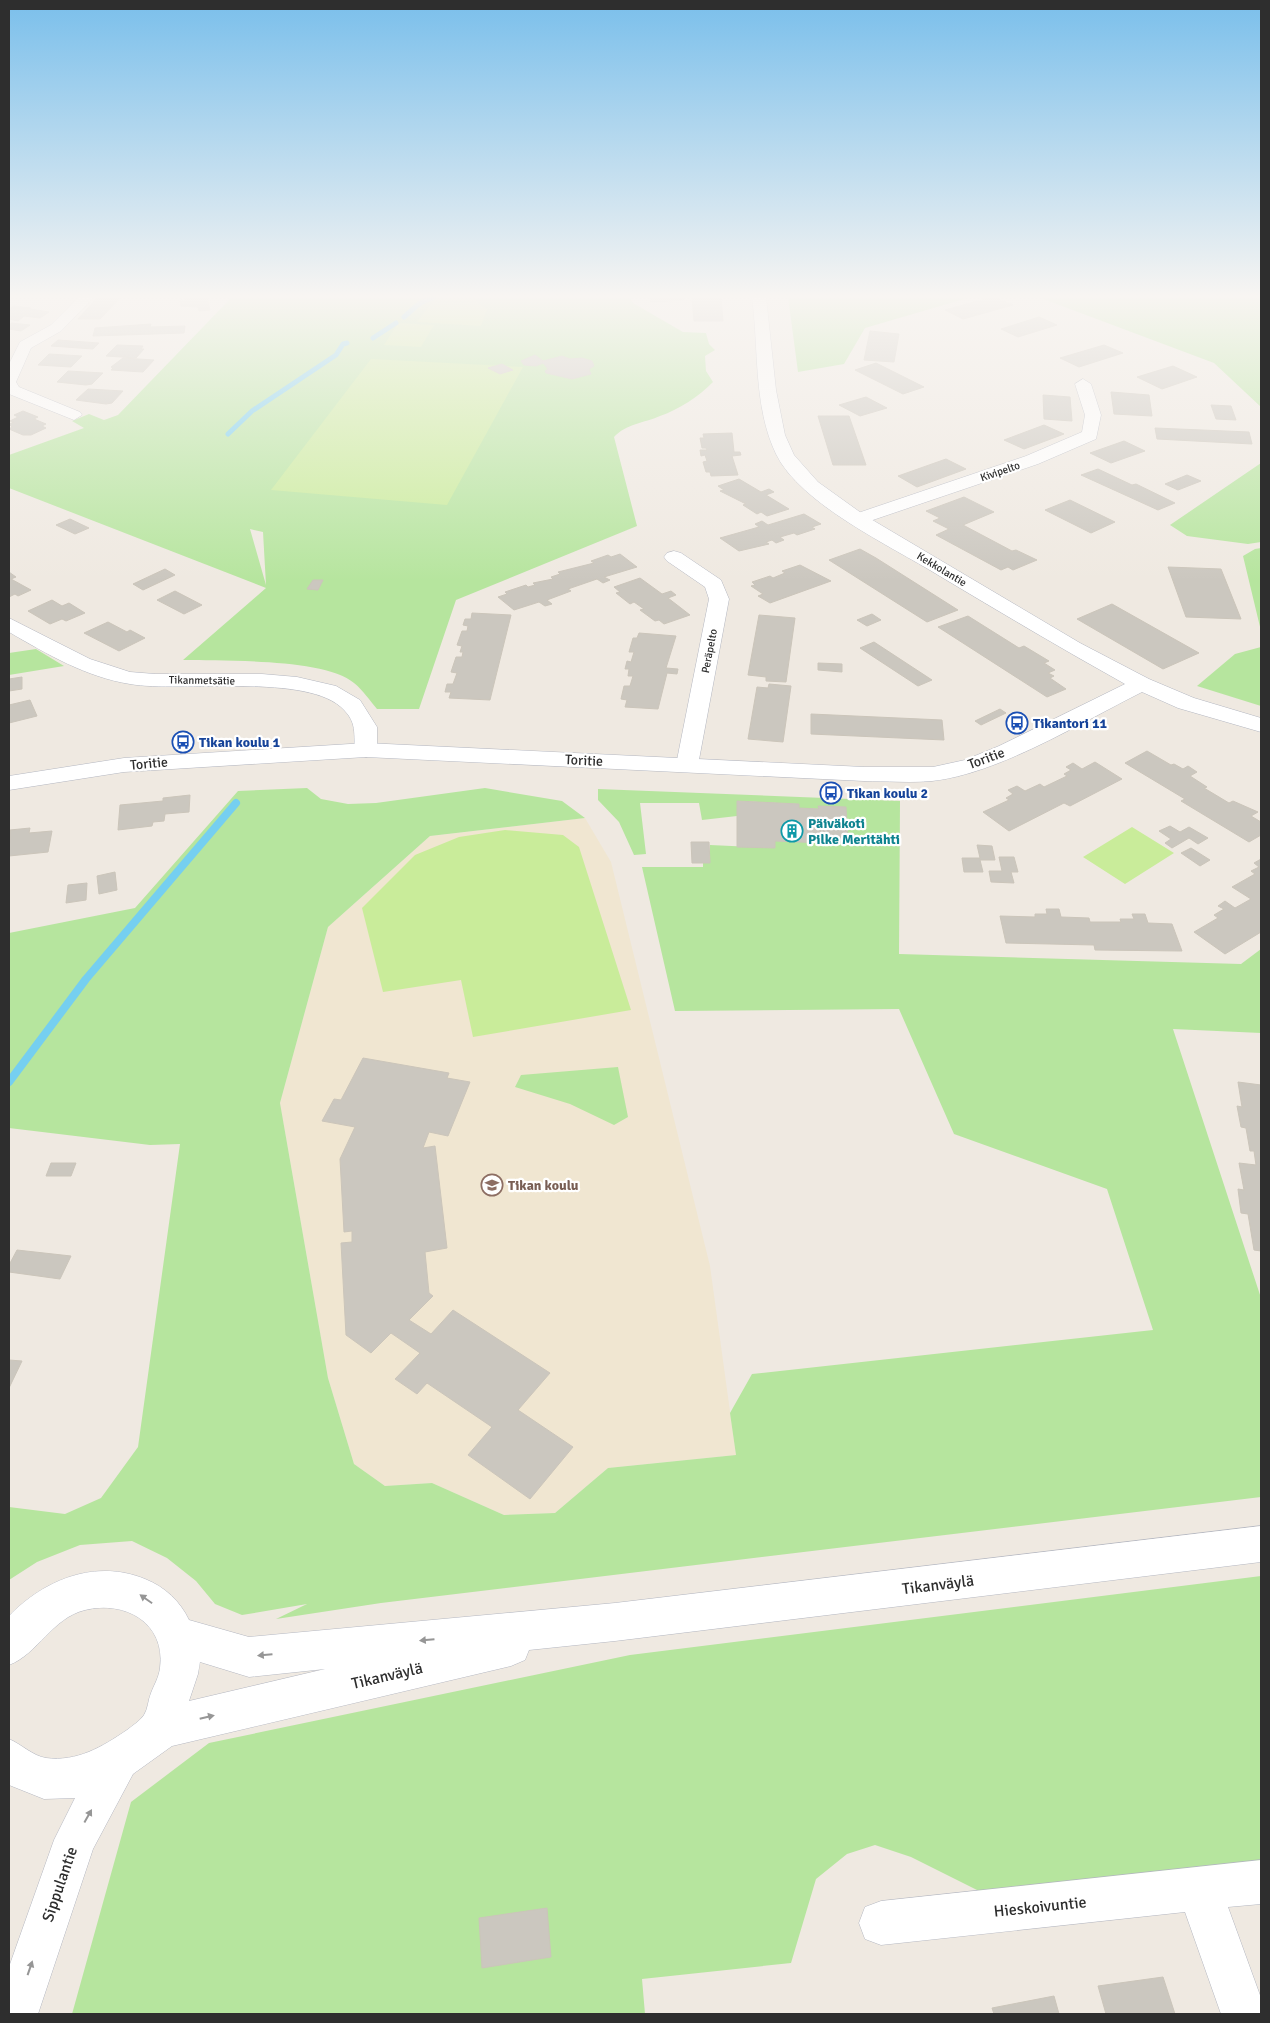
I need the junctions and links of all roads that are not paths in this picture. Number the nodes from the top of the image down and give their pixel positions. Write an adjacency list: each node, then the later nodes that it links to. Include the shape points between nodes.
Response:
1 (16, 391): 4 (street)
2 (769, 391): 5 (street, Kekkolantie, via 772,423 783,452 797,473)
3 (1086, 391): 5 (street, Kivipelto, via 1093,415 1090,435 1032,460)
4 (74, 415)
5 (858, 519): 8 (street, Kekkolantie)
6 (674, 557): 11 (street, Peräpelto, via 714,584 719,599)
7 (9, 624): 10 (street, Tikanmetsätie, via 84,666 133,679 291,681 327,690 360,712 366,727)
8 (1141, 684): 9 (street, Kekkolantie, via 1186,704); 11 (street, Toritie, via 1005,752 972,765 933,774 864,774)
9 (1261, 725)
10 (366, 750): 11 (street, Toritie); 12 (street, Toritie, via 124,765)
11 (687, 765)
12 (9, 783)
13 (1261, 1544): 14 (street, Tikanväylä)
14 (615, 1622): 16 (street, Tikanväylä, one-way to 16, via 249,1657); 17 (street, Tikanväylä, one-way to 14)
15 (14, 1633): 16 (street, one-way to 15, via 164,1612 141,1595 124,1589 84,1591 44,1609)
16 (176, 1636): 17 (street, via 180,1668)
17 (160, 1728): 19 (street)
18 (9, 1760): 19 (street, via 34,1776 63,1779 86,1776)
19 (118, 1761): 23 (street, Sippulantie, one-way to 19, via 75,1840)
20 (1261, 1882): 21 (street, Hieskoivuntie)
21 (1199, 1888): 22 (street, Hieskoivuntie); 24 (street)
22 (881, 1923)
23 (15, 2014)
24 (1244, 2014)

